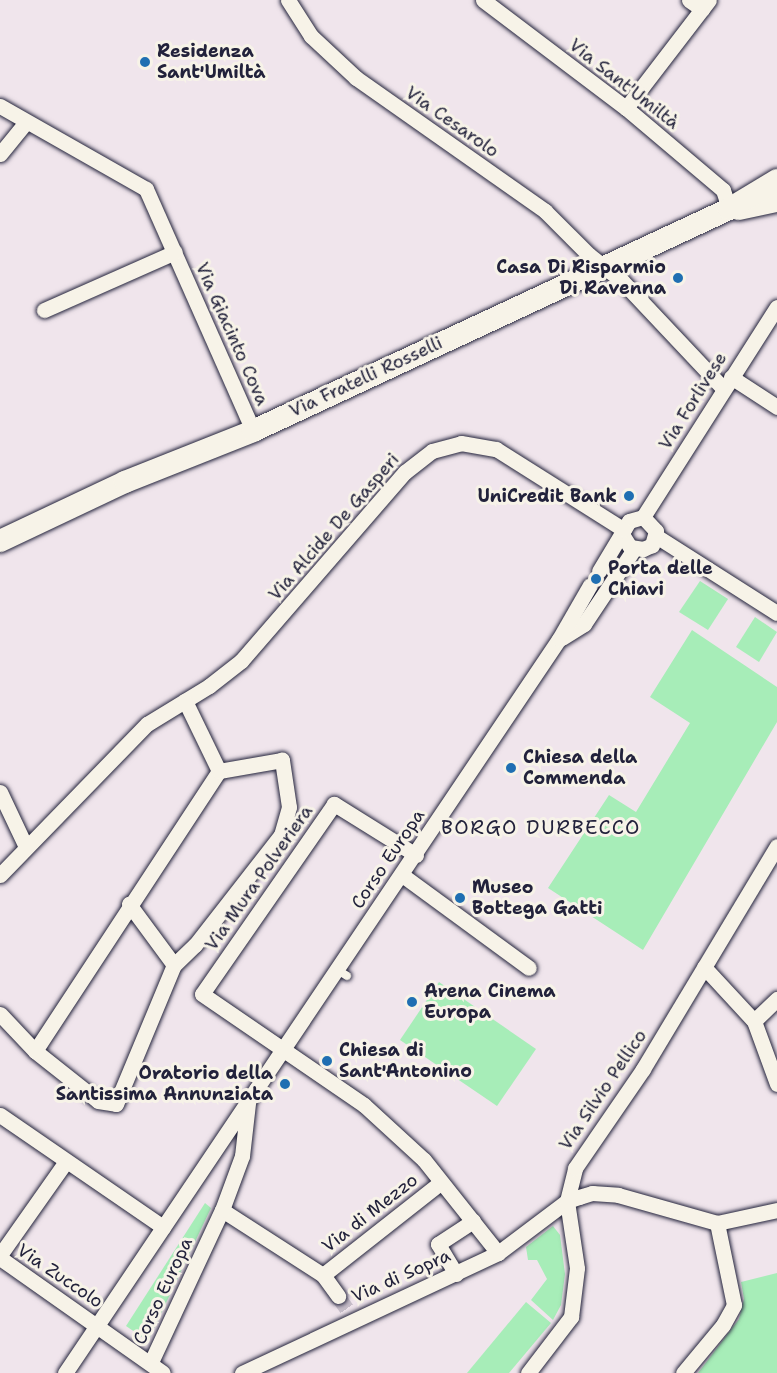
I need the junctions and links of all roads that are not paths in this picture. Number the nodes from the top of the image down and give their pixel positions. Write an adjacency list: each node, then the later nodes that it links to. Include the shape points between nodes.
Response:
1 (288, 0): 13 (street, Via Cesarolo, via 311,36 357,78 545,210)
2 (483, 0): 6 (street, Via Sant'Umiltà)
3 (689, 0): 4 (street)
4 (706, 5): 6 (street)
5 (0, 106): 7 (street, Via Giacinto Cova)
6 (626, 108): 11 (street, Via Sant'Umiltà, via 723,190)
7 (26, 122): 8 (street); 12 (street, Via Giacinto Cova, via 146,189)
8 (0, 153)
9 (777, 180): 11 (main road, Via Fratelli Rosselli)
10 (771, 206): 11 (main road, Via Fratelli Rosselli)
11 (729, 209): 13 (main road, Via Fratelli Rosselli)
12 (175, 252): 15 (street, Via Giacinto Cova); 18 (street, Via Giacinto Cova)
13 (604, 266): 16 (street, Via Cesarolo); 18 (main road, Via Fratelli Rosselli)
14 (777, 307): 16 (street, Via Forlivese)
15 (44, 310)
16 (727, 382): 17 (street, Via Cesarolo); 19 (street, Via Forlivese)
17 (777, 407)
18 (253, 431): 22 (main road, Via Fratelli Rosselli, via 125,482)
19 (643, 517): 20 (street, Via Forlivese, via 629,521); 21 (street, via 655,526)
20 (624, 533): 23 (street); 24 (street, Via Forlivese); 28 (street, Via Alcide De Gasperi, via 496,449 461,442 432,451 405,472 241,661)
21 (656, 536): 23 (street, via 648,548); 26 (street)
22 (0, 541)
23 (634, 549): 27 (street, Corso Europa, via 584,624)
24 (599, 571)
25 (590, 585): 27 (street, Corso Europa)
26 (777, 613)
27 (559, 639): 33 (street, Corso Europa, via 459,800)
28 (185, 701): 29 (street); 32 (street, Via Alcide De Gasperi, via 147,724)
29 (219, 771): 36 (street); 37 (street, via 282,760 289,807 281,835 195,945)
30 (0, 792): 32 (street)
31 (777, 846): 38 (street, Via Silvio Pellico)
32 (26, 847): 34 (street, Via Alcide De Gasperi)
33 (416, 855): 35 (street, Corso Europa); 43 (street, Via Mura Polveriera, via 334,804 201,994)
34 (0, 875)
35 (402, 875): 39 (street); 43 (street, Corso Europa, via 341,973)
36 (129, 904): 37 (street); 44 (street)
37 (174, 965): 44 (street, via 116,1104 98,1101)
38 (704, 967): 42 (street); 50 (street, Via Silvio Pellico, via 643,1069 574,1168)
39 (529, 968)
40 (777, 999): 42 (street)
41 (0, 1014): 44 (street)
42 (754, 1021): 45 (street)
43 (281, 1050): 46 (street, Corso Europa); 49 (street, via 364,1105 424,1160)
44 (35, 1051)
45 (777, 1084)
46 (248, 1100): 51 (street, Corso Europa, via 242,1156); 55 (street, Corso Europa)
47 (0, 1115): 48 (street)
48 (65, 1163): 55 (street); 57 (street)
49 (441, 1182): 53 (street); 59 (street, Via di Mezzo)
50 (567, 1201): 54 (street, via 592,1193 618,1195); 56 (street, Via di Sopra); 66 (street, Via Silvio Pellico, via 577,1268 571,1317)
51 (222, 1210): 59 (street); 62 (street, Corso Europa)
52 (777, 1210): 54 (street)
53 (473, 1221): 56 (street); 58 (street, via 438,1244)
54 (717, 1223): 67 (street, via 734,1305 723,1325)
55 (163, 1227): 61 (street, Corso Europa)
56 (498, 1253): 58 (street, Via di Sopra)
57 (0, 1257): 61 (street, Via Zuccolo)
58 (456, 1274): 65 (street, Via di Sopra, via 352,1315)
59 (322, 1275): 60 (street)
60 (338, 1296)
61 (98, 1325): 62 (street, Corso Europa); 63 (street, Corso Europa)
62 (151, 1362): 64 (street, Corso Europa)
63 (65, 1373)
64 (164, 1373)
65 (242, 1373)
66 (528, 1373)
67 (683, 1373)

